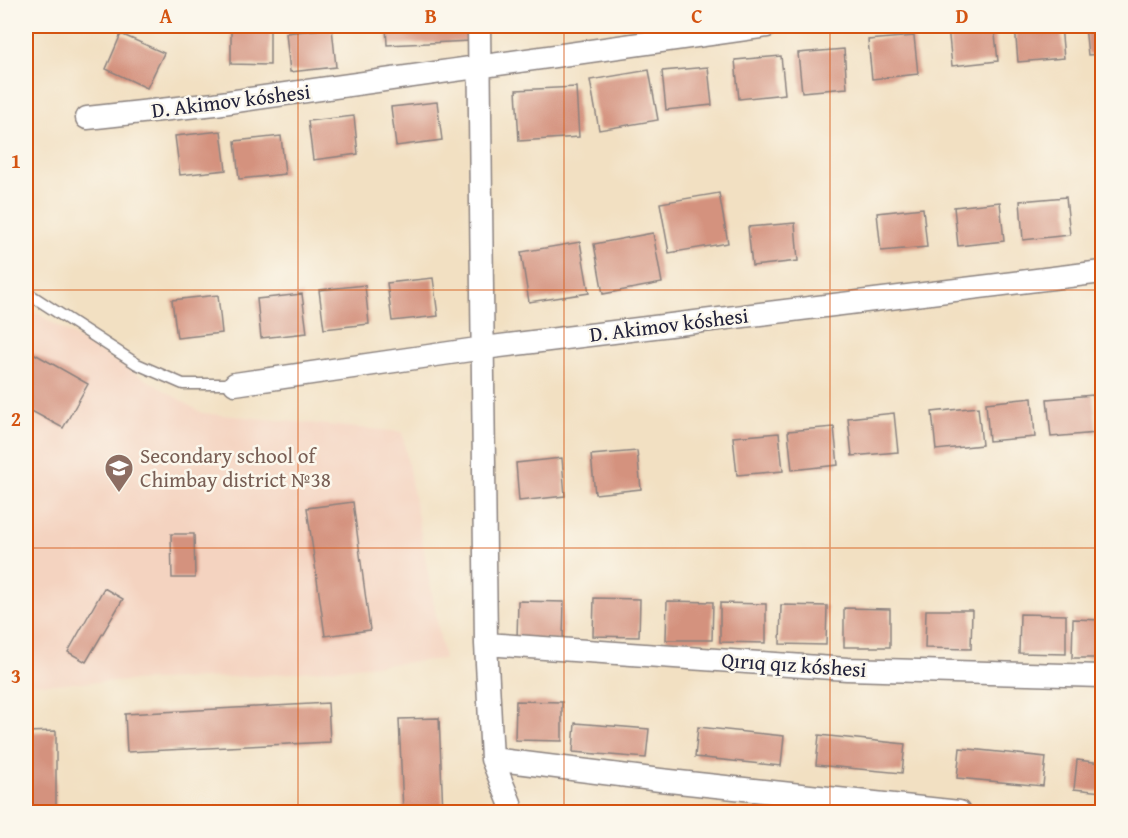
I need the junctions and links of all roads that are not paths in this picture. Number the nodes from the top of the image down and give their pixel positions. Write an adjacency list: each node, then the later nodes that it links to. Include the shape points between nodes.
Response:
1 (479, 26): 3 (street)
2 (767, 26): 3 (street, D. Akimov kóshesi)
3 (480, 67): 4 (street, D. Akimov kóshesi, via 215,104); 7 (street)
4 (87, 117)
5 (1102, 272): 7 (street, D. Akimov kóshesi)
6 (26, 292): 8 (lane, via 137,364 183,384)
7 (484, 348): 8 (street, D. Akimov kóshesi); 9 (street)
8 (236, 384)
9 (486, 644): 10 (street, Qırıq qız kóshesi, via 848,669); 11 (street)
10 (1102, 676)
11 (492, 759): 12 (street, via 510,803); 13 (street)
12 (509, 813)
13 (959, 813)

